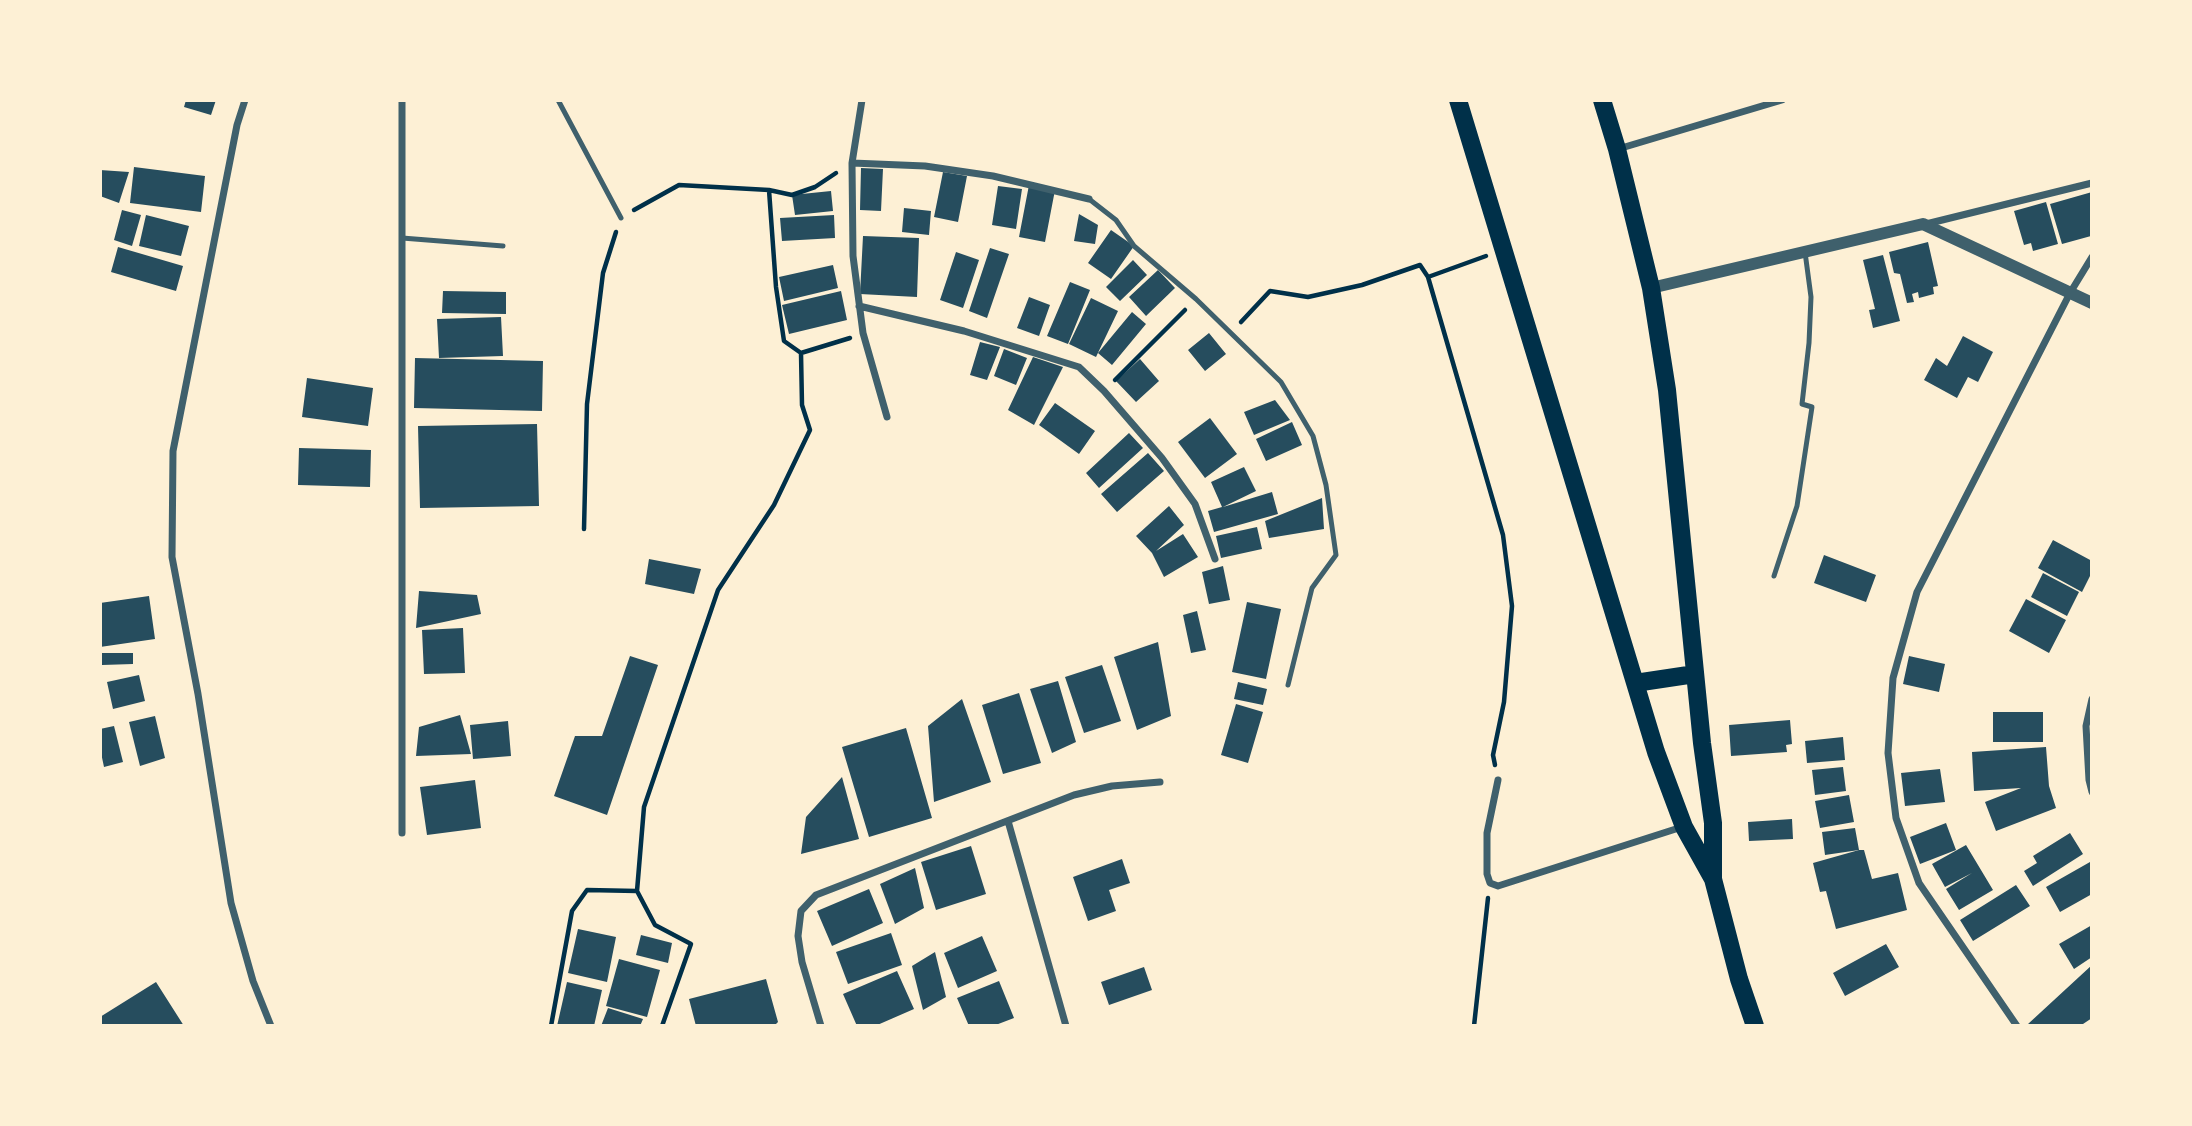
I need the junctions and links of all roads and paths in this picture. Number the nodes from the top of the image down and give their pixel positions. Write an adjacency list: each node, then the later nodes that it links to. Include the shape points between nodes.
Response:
1 (245, 100): 47 (street, via 173,451 172,557 231,902)
2 (402, 100): 15 (street)
3 (558, 100): 13 (lane)
4 (862, 100): 9 (street)
5 (1458, 100): 17 (main road)
6 (1602, 100): 8 (main road)
7 (1782, 100): 8 (street)
8 (1617, 149): 21 (main road)
9 (852, 163): 11 (path, via 815,187 792,195); 12 (street, via 925,166 993,176); 25 (street, via 853,256)
10 (2092, 183): 14 (street)
11 (769, 190): 13 (path, via 679,185); 28 (path, via 784,341)
12 (1089, 200): 23 (lane, via 1116,220 1134,246)
13 (621, 218): 31 (path, via 603,274 587,404)
14 (1923, 224): 18 (street); 22 (street)
15 (402, 238): 16 (lane); 43 (street)
16 (503, 246)
17 (1505, 249): 20 (path); 35 (main road)
18 (1805, 252): 21 (street); 33 (lane, via 1811,296 1802,404 1812,407 1797,506)
19 (2092, 257): 22 (street)
20 (1428, 277): 27 (path, via 1420,265 1308,297 1270,291); 38 (path, via 1503,535 1512,606 1504,702 1493,755)
21 (1651, 288): 34 (main road, via 1667,390)
22 (2070, 293): 24 (street); 54 (street, via 1917,592 1893,678 1888,752 1896,818 1919,883)
23 (1196, 299): 27 (lane); 29 (path)
24 (2092, 303)
25 (859, 306): 26 (street); 29 (street, via 964,331 1079,367)
26 (863, 333): 28 (path); 30 (street)
27 (1231, 333): 36 (lane, via 1281,382 1313,436 1326,485 1336,555 1312,588)
28 (801, 353): 46 (path, via 802,405 810,430 774,505 718,590 644,807)
29 (1104, 391): 32 (street, via 1163,458 1195,504)
30 (887, 417)
31 (584, 529)
32 (1215, 559)
33 (1774, 576)
34 (1695, 674): 35 (main road); 44 (main road, via 1713,823)
35 (1635, 683): 42 (main road)
36 (1288, 685)
37 (2092, 699): 40 (street, via 2086,726)
38 (1498, 780): 45 (street, via 1487,833)
39 (1160, 782): 41 (street, via 1074,795)
40 (2092, 792)
41 (1008, 821): 50 (street, via 816,895 801,911 802,962); 51 (street)
42 (1684, 827): 44 (main road); 45 (street, via 1498,886)
43 (402, 833)
44 (1713, 879): 53 (main road)
45 (1490, 883): 52 (path)
46 (637, 891): 48 (path, via 587,890 572,911); 49 (path, via 655,925 691,944)
47 (271, 1026)
48 (551, 1026)
49 (662, 1026)
50 (821, 1026)
51 (1066, 1026)
52 (1474, 1026)
53 (1755, 1026)
54 (2017, 1026)

